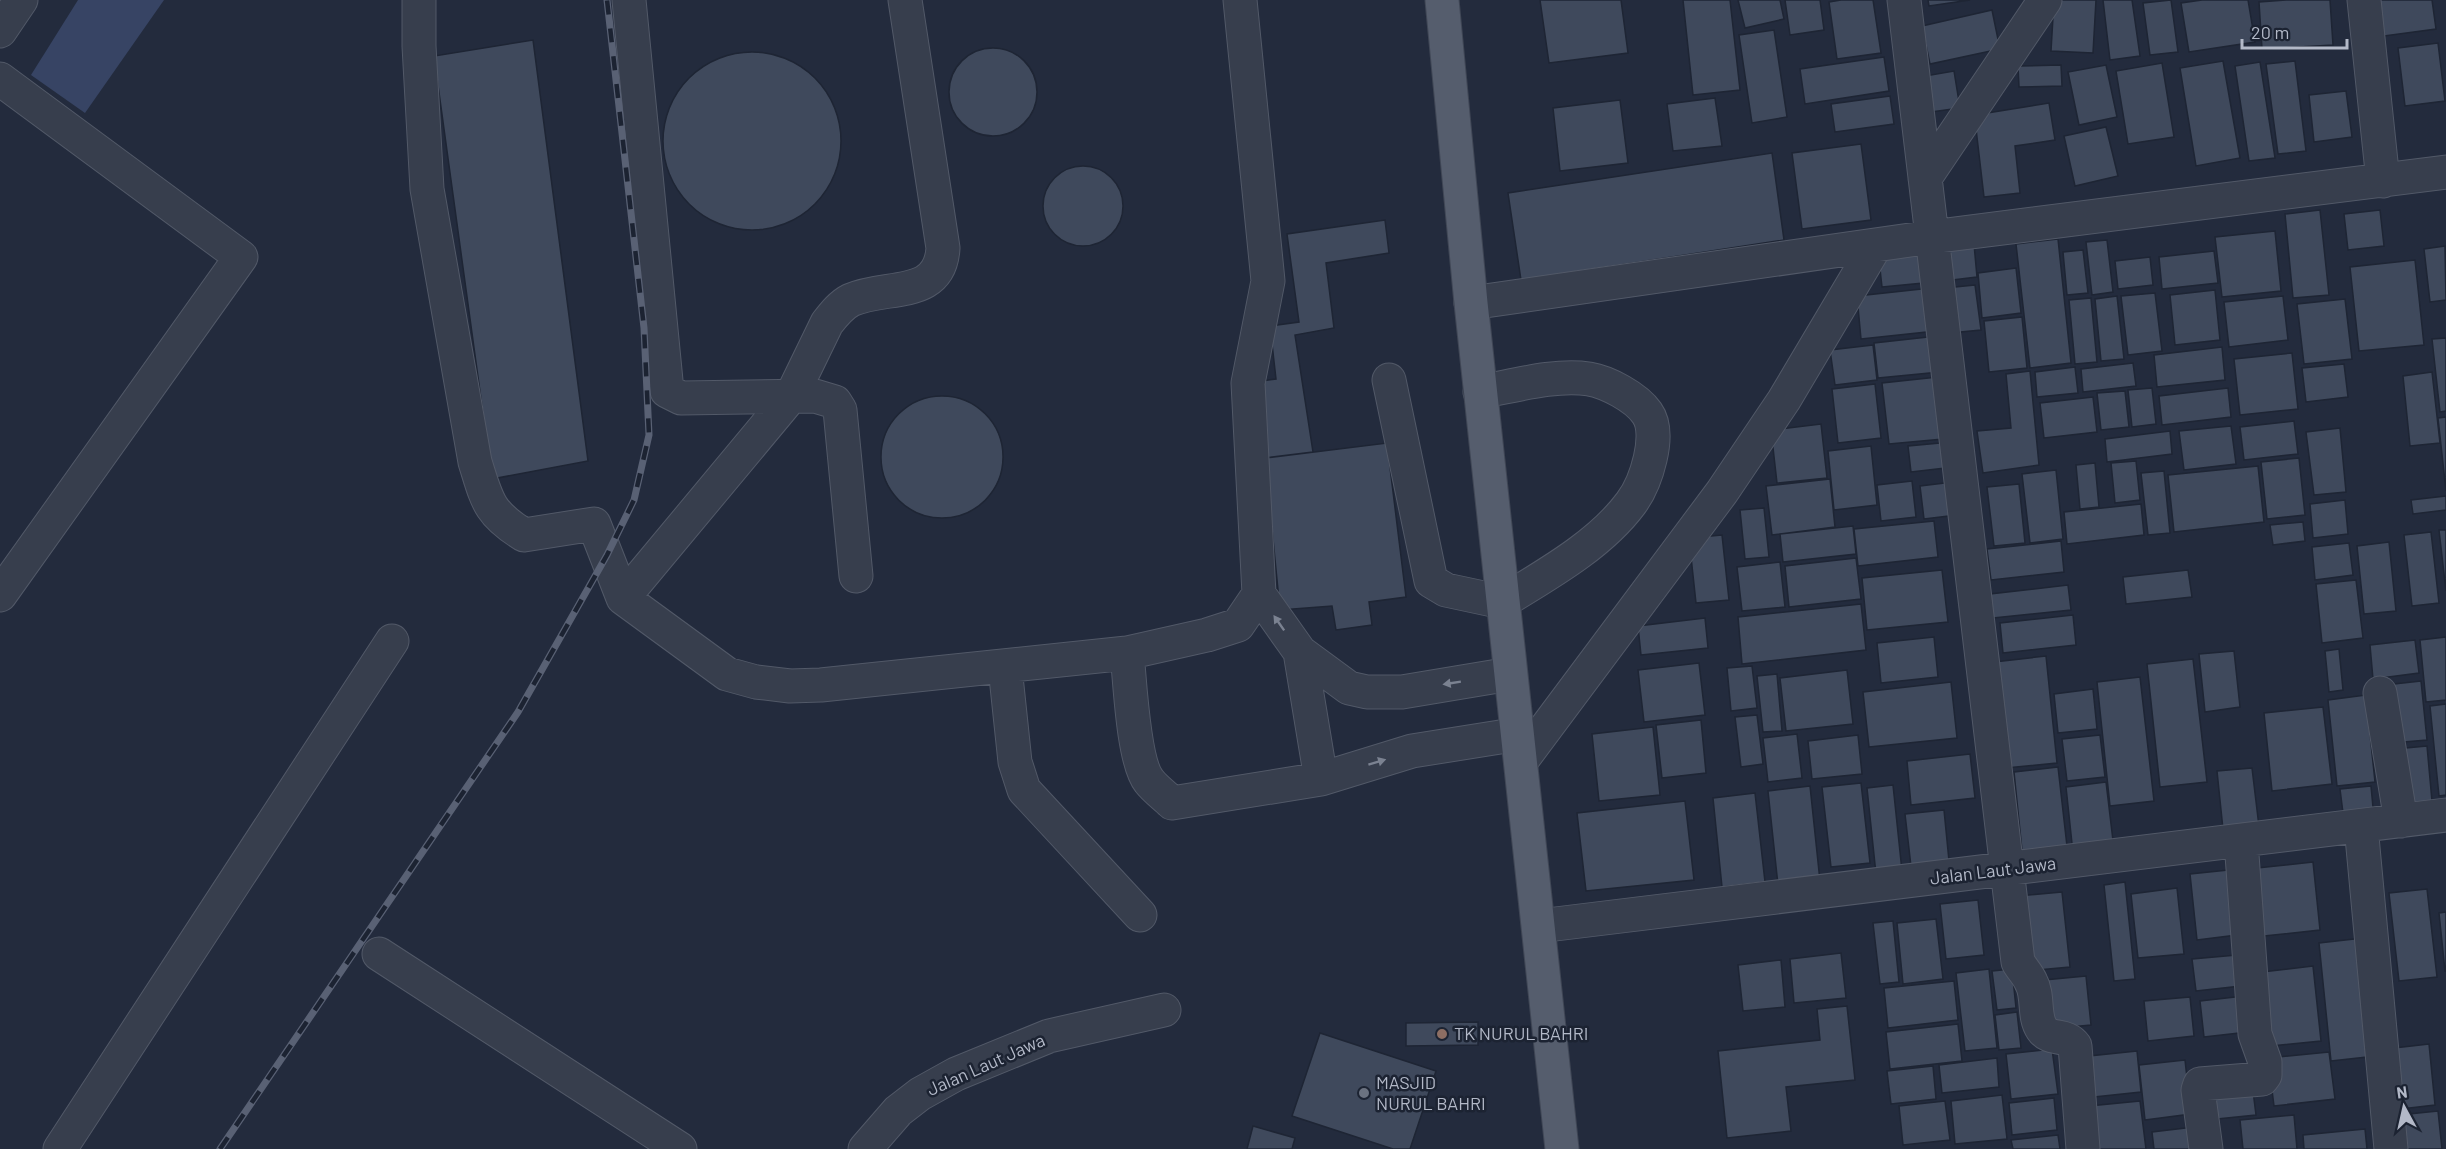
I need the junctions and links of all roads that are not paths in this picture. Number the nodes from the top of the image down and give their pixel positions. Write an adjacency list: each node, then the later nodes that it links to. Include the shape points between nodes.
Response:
1 (21, 0): 10 (street)
2 (419, 0): 25 (street, via 427,189 475,462 488,501 502,522 524,536 594,524)
3 (629, 0): 20 (street, via 667,391 681,398)
4 (905, 0): 20 (street, via 942,260 927,283 852,300 835,313)
5 (1240, 0): 23 (street, via 1268,281 1248,383)
6 (1442, 0): 17 (main road)
7 (1904, 0): 13 (street)
8 (2045, 0): 13 (street)
9 (2364, 0): 14 (street)
10 (0, 31)
11 (0, 79): 21 (street, via 241,257)
12 (2446, 172): 14 (street)
13 (1925, 178): 15 (street)
14 (2383, 181): 15 (street)
15 (1931, 237): 16 (street); 39 (street)
16 (1876, 245): 17 (street); 33 (street, via 1784,400 1722,492)
17 (1471, 303): 19 (main road)
18 (1389, 380): 26 (street, via 1431,581 1446,590)
19 (1480, 392): 26 (main road); 26 (street, via 1549,380 1587,379 1614,386 1647,413 1653,433 1650,465 1632,502 1600,535 1562,565)
20 (792, 395): 22 (street, via 835,402 840,410); 25 (street)
21 (10, 558): 24 (street)
22 (856, 576)
23 (1259, 594): 28 (street, one-way to 23); 29 (street, via 1238,625)
24 (0, 595)
25 (623, 598): 30 (street, via 727,674 756,682 821,685)
26 (1502, 602): 31 (main road)
27 (392, 641): 44 (street)
28 (1300, 652): 31 (street, one-way to 28, via 1402,692 1367,692 1349,688); 34 (street)
29 (1127, 653): 30 (street); 34 (street, via 1139,753 1147,779 1172,803)
30 (1005, 667): 40 (street, via 1015,762 1024,790)
31 (1510, 674): 33 (main road)
32 (2380, 693): 36 (street)
33 (1520, 747): 34 (street, one-way to 33, via 1412,751); 41 (main road)
34 (1322, 779)
35 (2446, 815): 36 (street, Jalan Laut Jawa)
36 (2401, 821): 37 (street, Jalan Laut Jawa)
37 (2361, 826): 38 (street, Jalan Laut Jawa); 50 (street)
38 (2241, 841): 39 (street, Jalan Laut Jawa); 49 (street, via 2255,1034 2265,1062 2265,1075 2262,1079 2200,1084)
39 (2007, 870): 41 (street, Jalan Laut Jawa); 48 (street, via 2018,962 2031,981 2040,1026 2044,1032 2066,1038 2075,1046)
40 (1140, 915)
41 (1539, 926): 47 (main road)
42 (379, 954): 45 (street)
43 (1164, 1010): 46 (street, Jalan Laut Jawa, via 1049,1036 956,1074 898,1111)
44 (60, 1149)
45 (680, 1149)
46 (865, 1149)
47 (1562, 1149)
48 (2083, 1149)
49 (2206, 1149)
50 (2391, 1149)

